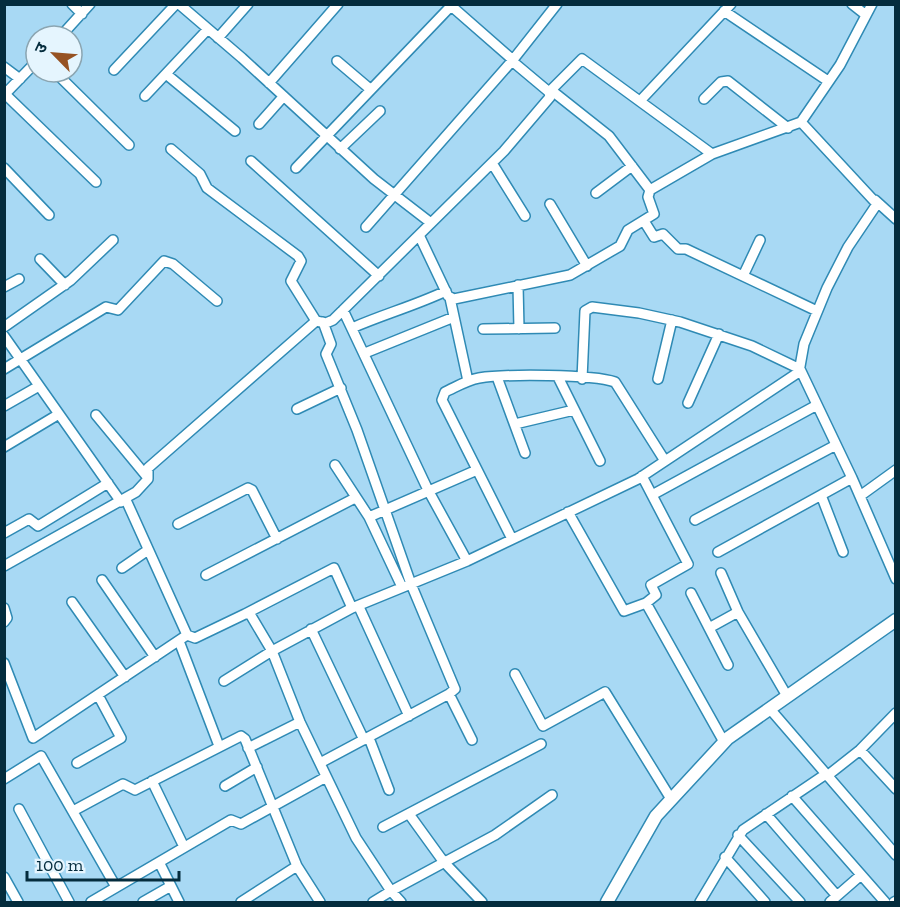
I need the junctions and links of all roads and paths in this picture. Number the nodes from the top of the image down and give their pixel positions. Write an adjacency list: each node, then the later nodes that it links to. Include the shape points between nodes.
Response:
1 (72, 4): 11 (street)
2 (90, 4): 11 (street)
3 (177, 4): 14 (street); 19 (street)
4 (248, 4): 15 (street)
5 (338, 4): 24 (street)
6 (557, 4): 16 (street)
7 (852, 4): 12 (street)
8 (872, 4): 12 (street)
9 (450, 5): 16 (street); 26 (street)
10 (728, 8): 23 (street); 32 (street)
11 (82, 14): 13 (street)
12 (866, 15): 23 (street)
13 (72, 24)
14 (208, 29): 15 (street); 20 (street)
15 (218, 38): 24 (street)
16 (512, 60): 27 (street); 51 (street)
17 (337, 61): 26 (street)
18 (4, 67): 22 (street)
19 (114, 70)
20 (166, 74): 29 (street); 37 (street)
21 (24, 75): 22 (street)
22 (20, 79): 28 (street)
23 (828, 81): 34 (street)
24 (269, 83): 30 (street)
25 (67, 84): 39 (street)
26 (370, 89): 38 (street)
27 (550, 91): 32 (street, via 582,59); 44 (street, via 550,98); 45 (street, via 602,130)
28 (5, 95): 48 (street)
29 (145, 96)
30 (283, 97): 35 (street); 38 (street)
31 (704, 99): 36 (street, via 721,82 728,81)
32 (640, 101): 42 (street)
33 (380, 111): 41 (street)
34 (801, 122): 36 (street); 52 (street)
35 (259, 124)
36 (788, 128): 42 (street)
37 (235, 131)
38 (326, 136): 41 (street); 47 (street)
39 (129, 145)
40 (171, 149): 77 (street, via 200,174 207,188 298,256 301,261 291,281)
41 (340, 149): 51 (street)
42 (712, 154): 49 (street)
43 (251, 161): 65 (street)
44 (492, 163): 55 (street); 58 (street)
45 (632, 166): 49 (street); 50 (street)
46 (4, 168): 54 (street)
47 (296, 168)
48 (96, 183)
49 (650, 190): 57 (street, via 648,197 654,214)
50 (596, 193)
51 (395, 195): 58 (street); 59 (street)
52 (875, 200): 56 (street); 74 (street, via 877,204 848,247)
53 (550, 204): 64 (street)
54 (49, 215)
55 (525, 216)
56 (896, 219)
57 (644, 221): 64 (street, via 626,233 620,246); 66 (street, via 653,237 663,234 678,249 686,249)
58 (430, 223): 60 (street)
59 (366, 227)
60 (419, 235): 65 (street); 71 (street)
61 (113, 240): 68 (street)
62 (760, 240): 66 (street)
63 (40, 259): 68 (street)
64 (587, 266): 69 (street, via 570,275)
65 (379, 276): 73 (street)
66 (743, 276): 74 (street)
67 (19, 279): 70 (street)
68 (65, 285): 78 (street)
69 (518, 285): 71 (street); 80 (street)
70 (4, 287)
71 (448, 294): 75 (street); 79 (street, via 402,311 393,309)
72 (217, 301): 86 (street, via 173,264 164,261 118,310 106,307)
73 (343, 310): 77 (street, via 333,320); 79 (street)
74 (817, 311): 88 (street, via 804,344)
75 (454, 317): 85 (street); 93 (street)
76 (672, 320): 83 (street); 91 (street, via 588,307); 92 (street)
77 (319, 321): 95 (street, via 331,344 326,354); 114 (street, via 148,468)
78 (4, 327)
79 (352, 328): 85 (street)
80 (519, 328): 81 (street); 82 (street)
81 (555, 328)
82 (483, 329)
83 (719, 334): 88 (street); 96 (street)
84 (4, 336): 86 (street)
85 (364, 353): 116 (street)
86 (20, 360): 87 (street); 94 (street)
87 (4, 369)
88 (800, 369): 97 (street); 108 (street, via 792,379)
89 (497, 376): 90 (street); 93 (street); 103 (street)
90 (558, 377): 91 (street); 100 (street)
91 (582, 379): 108 (street, via 611,380 620,385)
92 (658, 379)
93 (468, 381): 110 (street, via 445,393 442,400)
94 (39, 386): 98 (street); 101 (street)
95 (340, 388): 99 (street); 122 (street)
96 (688, 403)
97 (817, 405): 104 (street); 117 (street)
98 (4, 406)
99 (297, 409)
100 (574, 410): 103 (street); 107 (street)
101 (59, 414): 105 (street); 115 (street)
102 (96, 415): 114 (street)
103 (515, 424): 106 (street)
104 (836, 444): 113 (street); 125 (street)
105 (4, 447)
106 (525, 453)
107 (600, 461)
108 (665, 461): 112 (street)
109 (335, 465): 120 (street)
110 (477, 470): 116 (street); 129 (street)
111 (896, 470): 119 (street)
112 (642, 476): 117 (street); 123 (street)
113 (852, 478): 118 (street); 119 (street)
114 (148, 479): 121 (street)
115 (108, 483): 121 (street); 127 (street, via 38,526 29,519)
116 (428, 490): 122 (street); 133 (street)
117 (652, 495): 143 (street, via 688,564 651,585 656,595)
118 (821, 495): 131 (street); 132 (street)
119 (860, 496): 138 (street)
120 (355, 498): 124 (street); 128 (street)
121 (123, 501): 130 (street); 134 (street)
122 (385, 509): 124 (street); 140 (street)
123 (568, 512): 129 (street); 143 (street, via 624,611)
124 (369, 517): 140 (street)
125 (695, 520)
126 (178, 524): 128 (street, via 248,488)
127 (4, 533)
128 (277, 539): 137 (street)
129 (512, 540): 133 (street)
130 (148, 550): 135 (street); 152 (street)
131 (718, 552)
132 (843, 552)
133 (467, 561): 140 (street)
134 (4, 566)
135 (122, 568)
136 (722, 573): 146 (street)
137 (206, 576)
138 (896, 579)
139 (102, 580): 154 (street)
140 (406, 585): 145 (street); 160 (street, via 455,685 454,692)
141 (691, 593): 150 (street)
142 (72, 602): 158 (street)
143 (646, 603): 170 (street)
144 (4, 608): 149 (street)
145 (356, 608): 147 (street, via 334,568); 151 (street); 165 (street)
146 (738, 612): 150 (street); 162 (street)
147 (245, 614): 152 (street, via 195,638); 153 (street, via 253,616)
148 (896, 620): 162 (main road)
149 (4, 622)
150 (709, 628): 156 (street)
151 (311, 629): 153 (street); 168 (street)
152 (183, 638): 154 (street); 172 (street)
153 (272, 651): 159 (street); 166 (street)
154 (155, 657): 158 (street)
155 (4, 663): 167 (street)
156 (728, 664)
157 (515, 674): 188 (street, via 543,726 602,692 607,694)
158 (125, 677): 161 (street)
159 (224, 681)
160 (449, 694): 165 (street); 169 (street)
161 (98, 695): 167 (street); 176 (street, via 121,738)
162 (787, 696): 163 (main road)
163 (770, 709): 170 (main road); 179 (street)
164 (896, 713): 174 (street)
165 (409, 716): 168 (street)
166 (300, 722): 173 (street); 177 (street)
167 (33, 738): 175 (street)
168 (366, 739): 177 (street); 185 (street)
169 (472, 740)
170 (724, 742): 188 (main road)
171 (541, 744): 192 (street)
172 (219, 746): 173 (street, via 241,736); 182 (street)
173 (248, 748): 178 (street)
174 (860, 750): 179 (street); 184 (street)
175 (41, 756): 181 (street); 191 (street)
176 (77, 763)
177 (320, 763): 180 (street)
178 (256, 768): 183 (street); 189 (street)
179 (826, 775): 187 (street); 197 (street)
180 (326, 777): 189 (street); 206 (street, via 356,838)
181 (4, 779)
182 (152, 781): 191 (street, via 133,790 123,784); 196 (street)
183 (225, 786)
184 (896, 789)
185 (389, 790)
186 (552, 795): 199 (street, via 495,835)
187 (792, 796): 193 (street); 202 (street)
188 (671, 799): 218 (main road, via 656,816)
189 (272, 806): 196 (street, via 242,824 231,820); 201 (street)
190 (19, 809): 209 (street)
191 (74, 811): 205 (street)
192 (409, 814): 194 (street); 199 (street)
193 (766, 814): 195 (street); 207 (street)
194 (384, 827)
195 (738, 835): 198 (street); 221 (street)
196 (184, 847): 200 (street)
197 (894, 851)
198 (725, 857): 219 (street); 220 (street)
199 (443, 861): 206 (street); 217 (street)
200 (159, 862): 204 (street); 205 (street)
201 (297, 866): 213 (street); 214 (street)
202 (861, 875): 207 (street); 222 (street)
203 (4, 877): 208 (street)
204 (171, 886): 211 (street); 212 (street)
205 (116, 887): 210 (street)
206 (391, 891): 215 (street); 216 (street)
207 (834, 899)
208 (18, 903)
209 (69, 903)
210 (91, 903)
211 (143, 903)
212 (179, 903)
213 (241, 903)
214 (320, 903)
215 (373, 903)
216 (401, 903)
217 (482, 903)
218 (607, 903)
219 (700, 903)
220 (765, 903)
221 (800, 903)
222 (885, 903)

